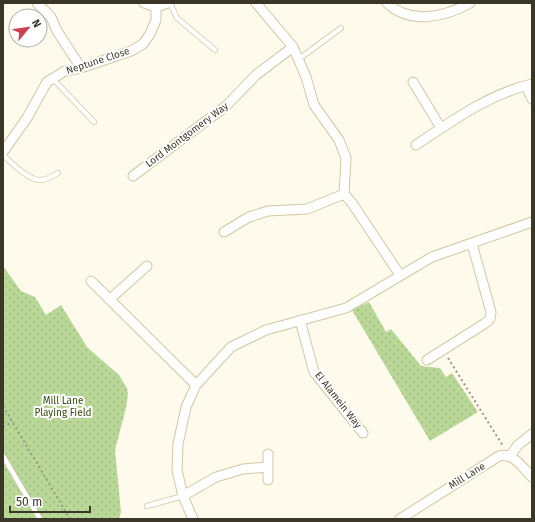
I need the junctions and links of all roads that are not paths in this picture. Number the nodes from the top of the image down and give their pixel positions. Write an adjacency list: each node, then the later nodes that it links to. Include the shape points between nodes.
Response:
1 (37, 3): 12 (street, via 52,17 57,32)
2 (144, 3): 7 (street)
3 (169, 3): 7 (street); 10 (lane, via 177,18)
4 (256, 3): 9 (street)
5 (387, 3): 6 (street, via 395,11 407,16 428,17 456,10)
6 (470, 3)
7 (156, 7): 12 (street, Neptune Close, via 156,20 143,44 131,51)
8 (341, 28): 11 (lane)
9 (294, 47): 11 (street); 23 (street, Lord Montgomery Way, via 256,75 226,106)
10 (215, 50)
11 (299, 59): 24 (street, via 314,105 340,140 346,158)
12 (81, 68): 13 (street, Neptune Close, via 65,71)
13 (53, 79): 17 (lane); 20 (street, Neptune Close, via 48,82)
14 (413, 82): 18 (street)
15 (529, 85): 16 (street); 18 (street, via 482,102)
16 (532, 99)
17 (94, 122)
18 (441, 128): 19 (street)
19 (416, 145)
20 (3, 152)
21 (3, 155): 22 (lane, via 33,178 47,179)
22 (58, 173)
23 (133, 176)
24 (344, 194): 26 (street, via 307,209 268,211 250,217); 29 (street)
25 (532, 222): 27 (street)
26 (224, 232)
27 (472, 244): 29 (street, via 432,257); 33 (street, via 491,312 490,319)
28 (147, 266): 31 (street)
29 (400, 275): 32 (street, via 346,308)
30 (91, 281): 31 (street)
31 (110, 299): 34 (street)
32 (300, 320): 34 (street, via 266,330 230,346); 35 (street, El Alamein Way, via 314,372)
33 (427, 360)
34 (196, 385): 43 (street, via 186,407 178,444 177,470)
35 (363, 433)
36 (532, 434): 39 (street, via 518,445)
37 (268, 454): 40 (street)
38 (3, 456): 45 (lane)
39 (510, 456): 41 (street); 47 (street, Mill Lane, via 498,456)
40 (268, 467): 42 (street); 43 (street, via 243,469 216,477)
41 (532, 477)
42 (268, 480)
43 (183, 496): 44 (lane); 46 (street)
44 (147, 506)
45 (40, 519)
46 (193, 519)
47 (400, 519)

